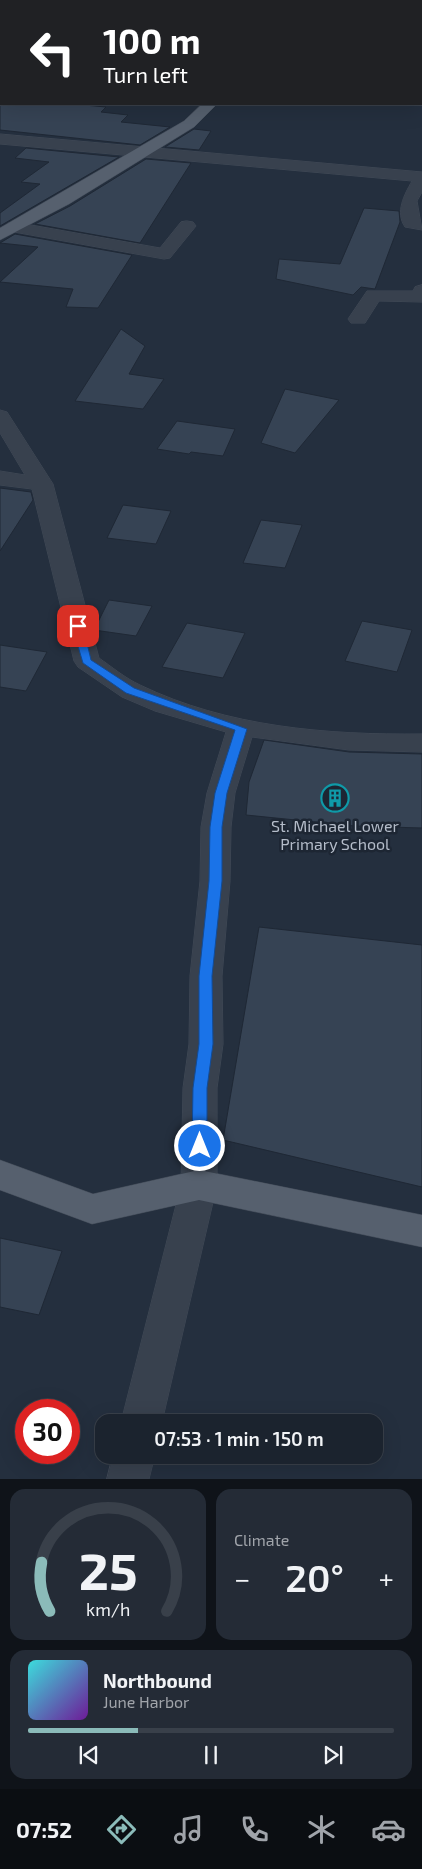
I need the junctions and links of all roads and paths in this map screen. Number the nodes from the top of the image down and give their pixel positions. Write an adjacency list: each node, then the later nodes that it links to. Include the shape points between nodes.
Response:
1 (209, 105): 3 (main road, via 189,124)
2 (0, 139): 3 (street)
3 (144, 152): 4 (street); 7 (main road)
4 (422, 177): 5 (street, via 409,201 411,223)
5 (422, 225)
6 (187, 226): 7 (street, via 164,254)
7 (7, 231)
8 (422, 291): 9 (street, via 419,297 374,295)
9 (358, 319)
10 (0, 416): 12 (street)
11 (0, 478): 12 (street)
12 (42, 484): 13 (street, via 86,661 130,690)
13 (241, 729): 14 (street, via 373,744); 16 (street, via 221,793 216,827 215,881 206,976 206,1044 200,1088)
14 (422, 743)
15 (0, 1175): 16 (main road, via 92,1209)
16 (199, 1185): 17 (main road); 18 (street)
17 (422, 1231)
18 (144, 1414)
19 (132, 1464): 20 (street)
20 (128, 1479)

